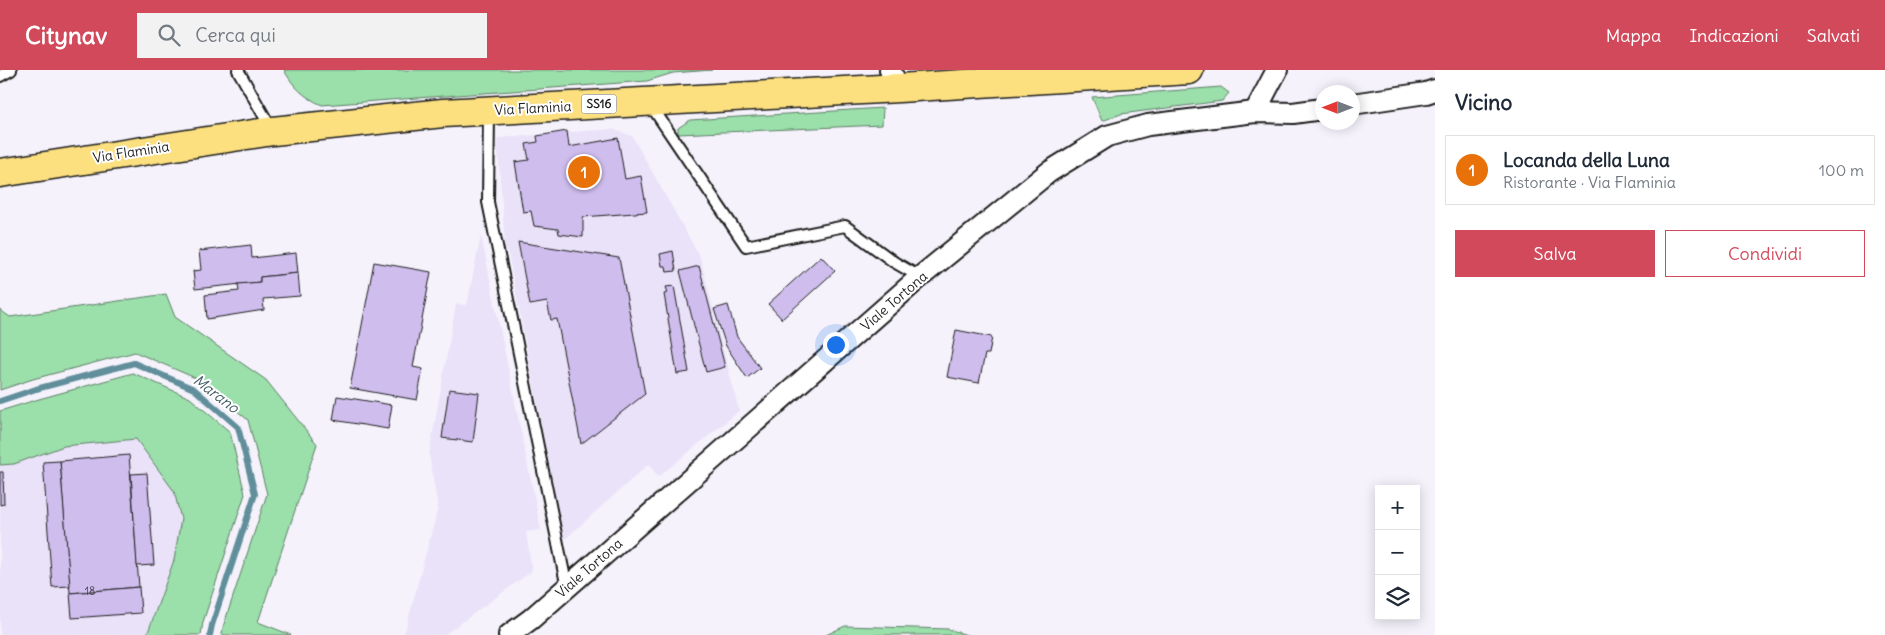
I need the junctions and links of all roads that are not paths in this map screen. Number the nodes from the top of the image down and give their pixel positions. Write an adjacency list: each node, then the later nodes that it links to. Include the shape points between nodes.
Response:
1 (11, 70): 5 (lane)
2 (238, 70): 13 (lane)
3 (1189, 70): 6 (main road, Via Flaminia / SS16)
4 (1277, 70): 12 (street)
5 (0, 76)
6 (894, 79): 8 (main road, Via Flaminia / SS16)
7 (1435, 90): 9 (street)
8 (648, 101): 10 (main road, Via Flaminia / SS16); 15 (lane, via 746,246 845,226)
9 (1360, 103)
10 (489, 110): 13 (main road, Via Flaminia / SS16); 16 (lane, via 488,202)
11 (1315, 110): 12 (street, Viale Tortona)
12 (1254, 112): 15 (street, Viale Tortona, via 1148,125 1107,136 1049,172)
13 (272, 131): 14 (main road, Via Flaminia / SS16)
14 (7, 172)
15 (920, 277): 16 (street, Viale Tortona)
16 (567, 588): 17 (street, Viale Tortona)
17 (509, 635)

